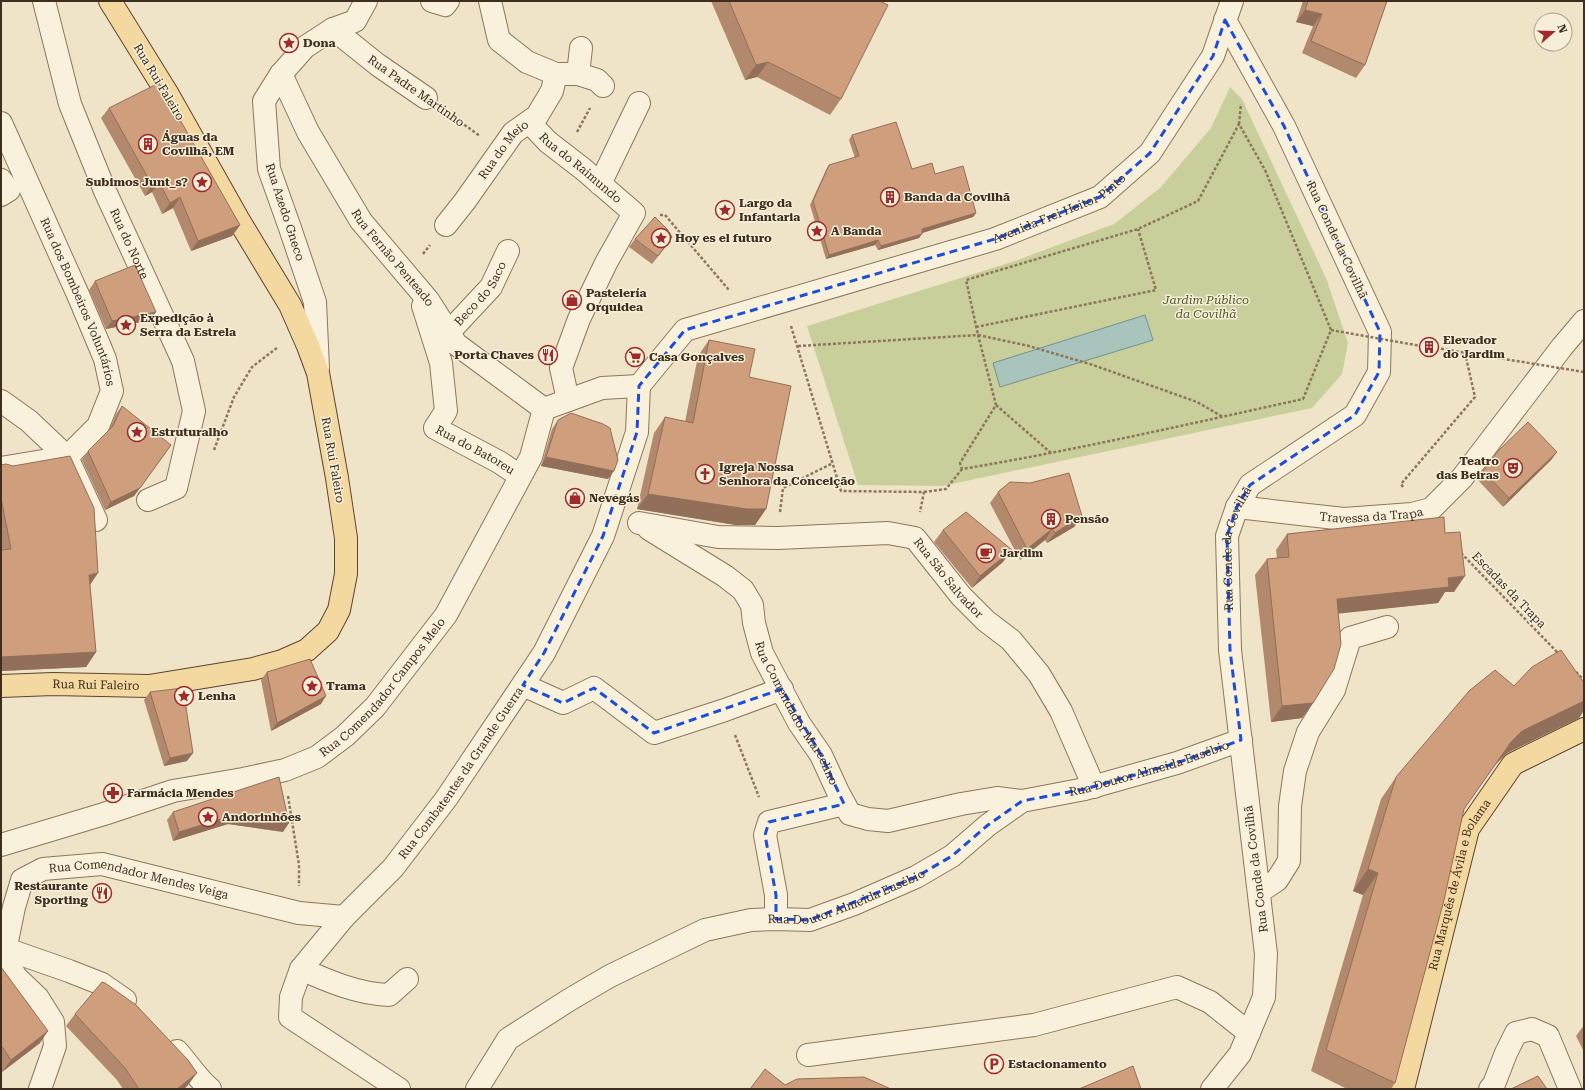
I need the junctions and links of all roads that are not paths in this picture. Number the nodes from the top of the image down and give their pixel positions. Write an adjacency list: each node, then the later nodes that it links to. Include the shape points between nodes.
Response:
1 (44, 1): 32 (street, Rua do Norte, via 73,111 105,191 183,361 194,411 176,488)
2 (110, 1): 24 (main road, Rua Rui Faleiro, via 167,93 290,305)
3 (366, 1): 8 (street, Rua Azedo Gneco, via 355,21)
4 (432, 1): 5 (street, via 445,5)
5 (448, 1)
6 (490, 1): 11 (street, via 499,40 527,62)
7 (1228, 10): 25 (street, Avenida Frei Heitor Pinto, via 1213,56 1150,153 1100,197 995,239 685,330); 34 (street, Rua Conde da Covilhã, via 1380,332 1378,372 1355,415 1250,485)
8 (333, 29): 10 (street, Rua Azedo Gneco, via 306,47); 14 (street, Rua Padre Martinho, via 378,65)
9 (581, 48): 12 (street)
10 (281, 74): 21 (street, Rua Fernão Penteado, via 308,132 361,221); 24 (street, Rua Azedo Gneco, via 264,102 269,169 315,302)
11 (556, 74): 12 (street); 16 (street, Rua do Meio, via 552,91 537,116)
12 (578, 74): 13 (street, via 597,80)
13 (603, 86)
14 (426, 98)
15 (638, 103): 18 (street)
16 (528, 122): 18 (street, Rua do Raimundo, via 548,142); 19 (street, Rua do Meio, via 513,133)
17 (1, 123): 29 (street, Rua dos Bombeiros Voluntários, via 105,359 112,391 98,426)
18 (600, 184): 26 (street, Rua do Raimundo, via 634,214 606,263 579,319 561,368)
19 (446, 225)
20 (508, 251): 23 (street, Beco do Saco, via 490,286)
21 (412, 281): 23 (street, Rua Fernão Penteado); 31 (street, Rua do Batoreu, via 441,364 446,411 435,428)
22 (1584, 321): 34 (street, Travessa da Trapa, via 1462,478 1431,509 1412,514 1344,519)
23 (449, 332): 28 (street, Rua Fernão Penteado, via 456,344)
24 (318, 373): 39 (main road, Rua Rui Faleiro, via 346,538 346,574 339,610 328,631 307,650 282,661 201,678 149,686)
25 (638, 386): 26 (street, via 602,388); 33 (street, Rua Combatentes da Grande Guerra, via 637,432)
26 (568, 400): 28 (street)
27 (1, 401): 29 (street, via 29,420)
28 (544, 409): 31 (street, Rua Comendador Campos Melo, via 531,457)
29 (67, 457): 30 (street); 35 (street)
30 (1, 468)
31 (520, 476): 46 (street, Rua Comendador Campos Melo, via 446,614 375,707 345,736 317,757 285,770 173,791)
32 (148, 500)
33 (612, 506): 36 (street, Rua Comendador Marcelino); 38 (street, Rua Combatentes da Grande Guerra, via 603,536 544,653)
34 (1237, 507): 42 (street, Rua Conde da Covilhã, via 1228,536 1230,650)
35 (96, 520)
36 (639, 523): 40 (street, Rua Comendador Marcelino, via 725,576 743,590 752,604 762,653); 43 (street, Rua São Salvador, via 718,537 777,538 888,533 915,538 961,596 986,621 1011,640 1039,674 1061,711)
37 (1386, 628): 47 (street, via 1350,638 1334,690 1308,732 1295,771 1290,806 1289,861 1277,880)
38 (523, 685): 40 (street, via 563,703 594,688 654,732); 48 (street, Rua Combatentes da Grande Guerra, via 446,799 393,868)
39 (1, 686)
40 (782, 689): 45 (street, Rua Comendador Marcelino, via 799,723 821,755)
41 (1584, 729): 62 (main road, Rua Marquês de Ávila e Bolama, via 1513,764 1468,829)
42 (1241, 740): 43 (street, Rua Doutor Almeida Eusébio, via 1177,763); 47 (street, Rua Conde da Covilhã)
43 (1094, 787): 44 (street, Rua Doutor Almeida Eusébio)
44 (1022, 801): 45 (street, Rua Comendador Marcelino, via 996,798 888,821 850,814); 49 (street, Rua Doutor Almeida Eusébio, via 988,825 952,856 916,877 810,920)
45 (844, 804): 49 (street, via 769,822 765,835 774,880)
46 (1, 845)
47 (1259, 892): 54 (street, Rua Conde da Covilhã, via 1266,954 1264,997)
48 (344, 917): 50 (street, Rua Comendador Mendes Veiga, via 299,913 102,864 43,869 22,880); 51 (street, Rua Combatentes da Grande Guerra)
49 (776, 919): 60 (street, Rua Doutor Almeida Eusébio, via 751,920 705,930 610,976 508,1039)
50 (6, 949): 53 (street, via 102,984); 58 (street, Rua Comendador Mendes Veiga, via 4,956 16,977 38,998 53,1022 55,1046)
51 (301, 969): 52 (street, via 372,995 389,995); 57 (street, Rua Combatentes da Grande Guerra, via 292,996 290,1017)
52 (407, 979)
53 (141, 1013)
54 (1249, 1033): 56 (street, via 1210,1002 1177,987 1034,1025); 61 (street, Rua Conde da Covilhã, via 1240,1054)
55 (164, 1037): 59 (street)
56 (808, 1055)
57 (390, 1085)
58 (40, 1089)
59 (210, 1089)
60 (477, 1089)
61 (1212, 1089)
62 (1402, 1089)
63 (1490, 1089): 64 (street, via 1516,1033 1532,1028 1548,1036)
64 (1570, 1089)

